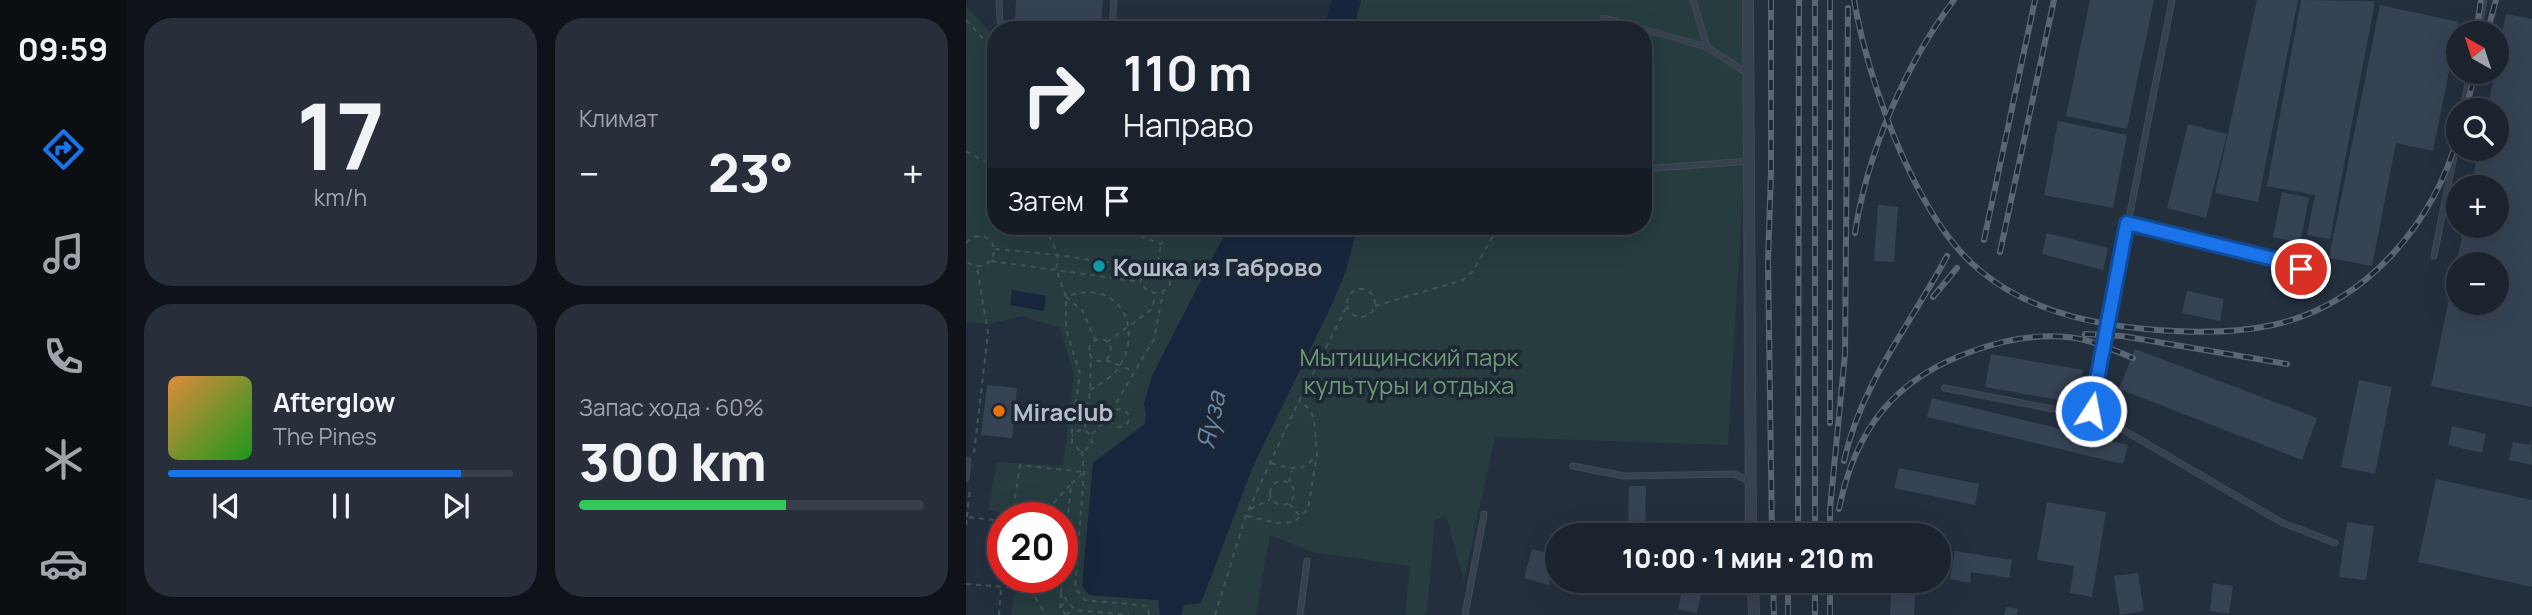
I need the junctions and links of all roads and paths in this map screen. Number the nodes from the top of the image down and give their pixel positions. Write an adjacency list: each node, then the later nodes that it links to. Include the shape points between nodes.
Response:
1 (999, 0): 8 (lane)
2 (1114, 0): 9 (lane)
3 (1693, 0): 13 (lane)
4 (1748, 0): 14 (street)
5 (2172, 0): 20 (lane)
6 (2484, 0): 10 (lane)
7 (966, 20): 12 (path)
8 (1001, 21)
9 (1113, 21)
10 (2480, 21)
11 (1652, 32): 13 (lane)
12 (987, 43)
13 (1707, 47): 14 (lane)
14 (1750, 75): 16 (street)
15 (966, 151): 18 (path)
16 (1751, 161): 19 (lane); 66 (street)
17 (2453, 161): 29 (lane)
18 (987, 163)
19 (1652, 168)
20 (2127, 223): 36 (lane); 53 (lane)
21 (1049, 235): 28 (path)
22 (1137, 235): 26 (path)
23 (1165, 235): 26 (path)
24 (1494, 235): 42 (path, via 1463,280)
25 (966, 241): 27 (path, via 983,236)
26 (1161, 244): 32 (path)
27 (995, 249): 28 (path); 31 (path)
28 (1058, 255): 34 (path); 35 (path)
29 (2434, 256)
30 (966, 261): 33 (path)
31 (991, 261): 33 (path); 35 (path)
32 (1158, 263): 34 (path); 38 (path, via 1171,277)
33 (977, 267): 60 (path, via 988,333)
34 (1144, 268): 37 (path)
35 (1056, 269): 37 (path); 40 (path)
36 (2301, 269)
37 (1140, 282): 39 (path)
38 (1163, 292): 39 (path); 49 (path, via 1154,339)
39 (1155, 294): 43 (path, via 1152,309)
40 (1066, 297): 43 (path, via 1093,292 1114,299); 44 (path, via 1083,311); 57 (path, via 1066,329 1080,374)
41 (1347, 306): 42 (path, via 1361,317); 42 (path, via 1350,293 1358,289 1371,293); 52 (path)
42 (1375, 306)
43 (1128, 327): 45 (path); 48 (path)
44 (1095, 340): 45 (path); 46 (path, via 1089,347)
45 (1107, 342): 47 (path, via 1111,351)
46 (1091, 357): 47 (path); 51 (path)
47 (1106, 359): 48 (path)
48 (1119, 365): 49 (path); 51 (path)
49 (1134, 372): 54 (path)
50 (1945, 388): 53 (lane, via 2053,409)
51 (1090, 390): 55 (path)
52 (1299, 400): 59 (path, via 1314,419); 61 (path)
53 (2091, 411): 82 (lane, via 2281,522)
54 (1112, 414): 54 (path, via 1125,410 1128,423 1114,425); 56 (path)
55 (1085, 429): 56 (path); 57 (path)
56 (1091, 435): 58 (path, via 1091,445)
57 (1072, 436): 58 (path, via 1074,446)
58 (1082, 450): 64 (path)
59 (1317, 454): 63 (path, via 1309,465); 78 (path, via 1312,494)
60 (971, 462): 65 (lane)
61 (1270, 463): 63 (path); 74 (path)
62 (1573, 466): 66 (lane, via 1624,476 1734,474)
63 (1293, 469): 67 (path)
64 (1084, 472): 68 (path); 70 (path, via 1020,465); 98 (path, via 1075,588 1085,600 1148,606)
65 (969, 478): 77 (path)
66 (1749, 481): 80 (street)
67 (1289, 483): 69 (path, via 1274,484); 73 (path, via 1294,493)
68 (1071, 484): 71 (path); 72 (path)
69 (1272, 498): 73 (path); 74 (path)
70 (1014, 502)
71 (1055, 502)
72 (1069, 502)
73 (1288, 503): 78 (path)
74 (1249, 510): 76 (path)
75 (1484, 514): 101 (lane)
76 (1246, 515): 78 (path, via 1277,523); 99 (path)
77 (967, 517): 79 (path); 81 (path)
78 (1301, 517)
79 (987, 519)
80 (1751, 523)
81 (966, 525)
82 (2335, 543)
83 (1307, 561): 100 (lane)
84 (966, 584): 85 (path)
85 (987, 586)
86 (1001, 593): 93 (path)
87 (1034, 593): 94 (path)
88 (1061, 593): 90 (path); 91 (path)
89 (1753, 593): 102 (street)
90 (1071, 605): 91 (path, via 1065,603); 92 (path); 96 (path)
91 (1060, 609): 95 (path); 96 (path)
92 (1076, 610): 96 (path); 97 (path)
93 (999, 615)
94 (1046, 615)
95 (1060, 615)
96 (1068, 615)
97 (1129, 615)
98 (1149, 615)
99 (1215, 615)
100 (1300, 615)
101 (1465, 615)
102 (1754, 615)

